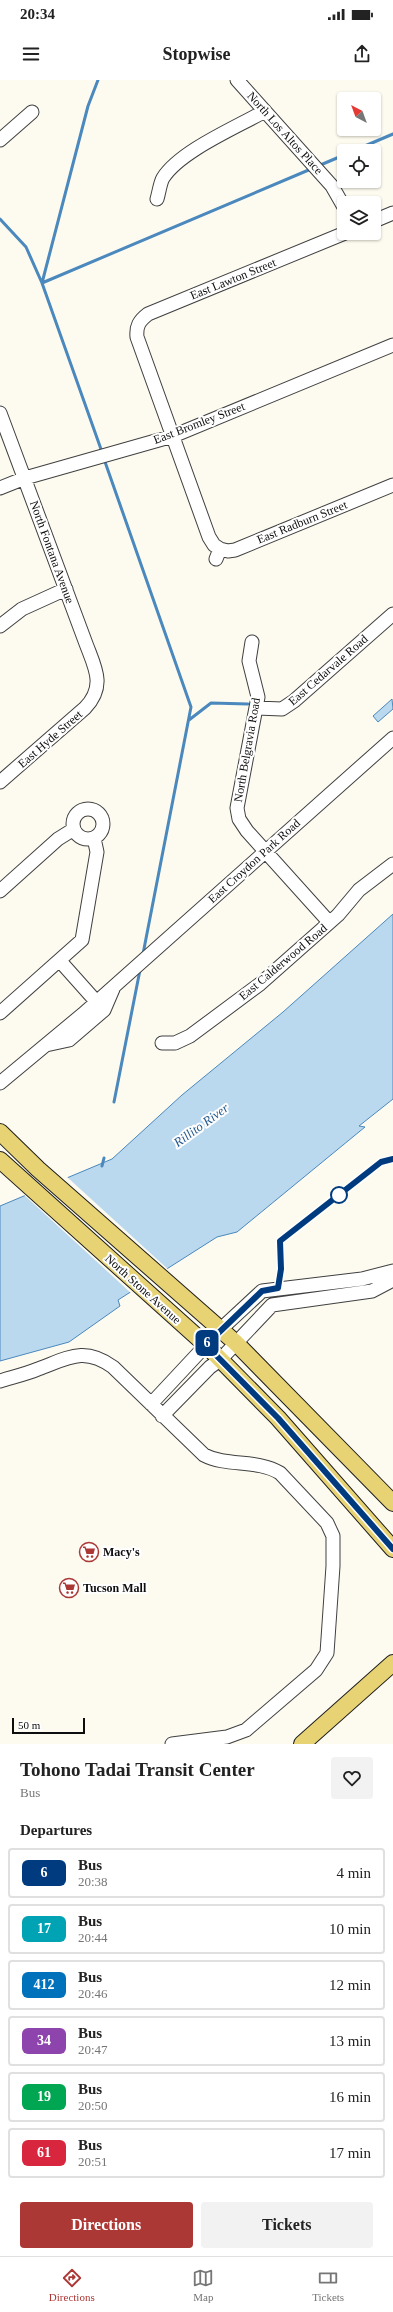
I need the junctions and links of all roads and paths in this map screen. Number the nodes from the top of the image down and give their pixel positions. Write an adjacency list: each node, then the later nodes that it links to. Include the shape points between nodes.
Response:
1 (237, 80): 3 (street, North Los Altos Place)
2 (32, 112): 4 (street)
3 (265, 112): 5 (street, North Los Altos Place, via 332,186); 6 (street, via 209,141 179,162 162,178)
4 (0, 140)
5 (338, 196)
6 (157, 199)
7 (393, 213): 8 (street)
8 (381, 218)
9 (337, 236): 12 (street, East Lawton Street, via 148,314 139,321 137,337)
10 (393, 345): 12 (street, East Bromley Street)
11 (0, 413): 13 (street, North Fontana Avenue)
12 (173, 436): 13 (street, East Bromley Street); 14 (street, East Radburn Street, via 209,537 218,554 235,550)
13 (25, 478): 15 (street, East Bromley Street); 16 (street, North Fontana Avenue)
14 (393, 485)
15 (0, 488)
16 (66, 588): 18 (street, via 22,609); 20 (street, North Fontana Avenue, via 97,675)
17 (393, 614): 21 (street, East Cedarvale Road, via 294,701 282,709)
18 (0, 626)
19 (252, 642): 21 (street, North Belgravia Road, via 249,661 258,697)
20 (97, 692): 23 (street, East Hyde Street, via 85,708)
21 (257, 708): 26 (street, North Belgravia Road, via 237,808 240,819)
22 (393, 738): 26 (street, East Croydon Park Road)
23 (0, 782)
24 (74, 828): 25 (street, via 82,838); 25 (street, via 73,821 78,812 87,808 92,809 101,814 104,824 100,834); 28 (street)
25 (94, 838): 30 (street, via 98,852 82,940)
26 (264, 851): 29 (street, North Belgravia Road); 31 (street, East Croydon Park Road, via 118,982)
27 (393, 864): 29 (street, East Calderwood Road, via 359,890)
28 (0, 891)
29 (329, 922): 33 (street, East Calderwood Road, via 260,984 205,1026 175,1043)
30 (60, 961): 31 (street); 32 (street)
31 (100, 1006): 34 (street, East Croydon Park Road, via 69,1040 45,1046)
32 (0, 1013)
33 (162, 1043)
34 (0, 1083)
35 (0, 1132): 39 (main road, North Stone Avenue, via 38,1169)
36 (0, 1160): 41 (main road, North Stone Avenue)
37 (393, 1271): 39 (street, via 362,1279 262,1291)
38 (393, 1280): 40 (street, via 372,1291 272,1305)
39 (221, 1329): 40 (main road, North Stone Avenue); 41 (street)
40 (236, 1343): 42 (street); 46 (main road, North Stone Avenue)
41 (206, 1345): 42 (main road, North Stone Avenue); 44 (street)
42 (220, 1360): 45 (street); 47 (main road, North Stone Avenue, via 283,1424)
43 (0, 1381): 44 (street, via 71,1356 89,1355 113,1366)
44 (151, 1404): 45 (street)
45 (162, 1416): 49 (street, via 197,1450 211,1458 270,1468 280,1473 327,1523 334,1542 328,1646 320,1665 246,1730 223,1738)
46 (393, 1503)
47 (393, 1549)
48 (393, 1664): 50 (main road)
49 (172, 1744)
50 (302, 1744)

